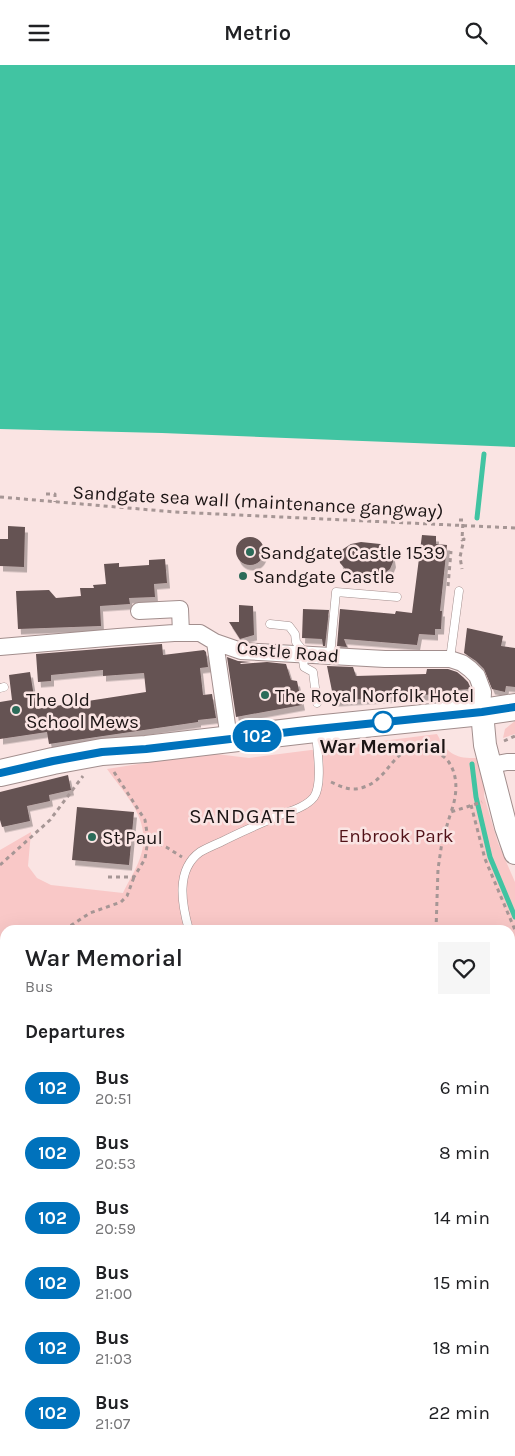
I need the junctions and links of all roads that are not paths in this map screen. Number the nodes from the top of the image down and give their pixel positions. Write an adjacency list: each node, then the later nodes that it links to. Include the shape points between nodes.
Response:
1 (460, 591): 10 (lane)
2 (397, 597): 9 (lane, via 336,592)
3 (140, 611): 5 (street, via 180,609)
4 (270, 624): 8 (lane, via 289,626)
5 (181, 633): 6 (street, Castle Road, via 200,633); 7 (street, Castle Road)
6 (215, 642): 8 (street, Castle Road, via 241,651); 15 (street)
7 (0, 647)
8 (304, 654): 9 (street, Castle Road); 11 (lane, via 304,667 313,672)
9 (330, 656): 10 (street, Castle Road)
10 (450, 659): 13 (street, via 466,666 477,677 483,692)
11 (317, 703)
12 (515, 707): 13 (highway)
13 (482, 712): 14 (highway); 17 (main road)
14 (316, 729): 15 (highway); 20 (lane, via 318,786 314,797 302,806 201,852 187,869 182,884)
15 (229, 739): 18 (highway, via 102,752)
16 (515, 762): 17 (street)
17 (490, 765): 19 (main road)
18 (0, 773)
19 (515, 853)
20 (188, 925)

